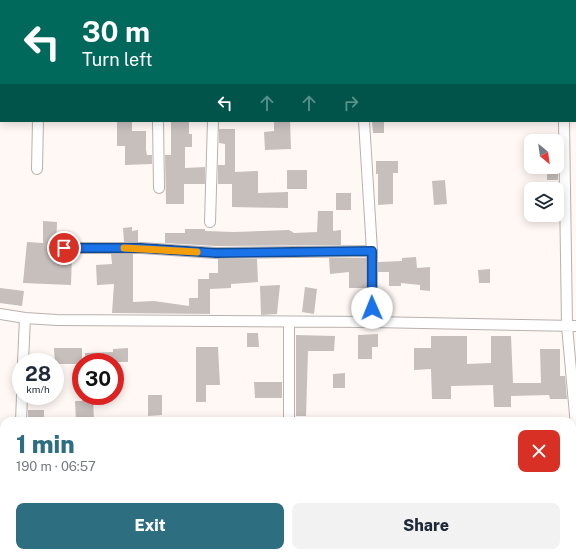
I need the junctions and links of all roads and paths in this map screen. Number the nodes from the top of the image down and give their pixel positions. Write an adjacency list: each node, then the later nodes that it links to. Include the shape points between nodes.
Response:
1 (38, 122): 6 (street)
2 (158, 122): 7 (street)
3 (213, 122): 8 (street)
4 (364, 122): 10 (street)
5 (564, 122): 15 (street)
6 (37, 169)
7 (159, 188)
8 (210, 222)
9 (64, 248): 10 (street, via 141,248 216,253)
10 (372, 251): 14 (street)
11 (0, 314): 12 (street)
12 (25, 318): 13 (street); 16 (street)
13 (289, 322): 14 (street); 19 (street)
14 (372, 322): 15 (street)
15 (572, 326): 20 (street)
16 (23, 353)
17 (21, 405): 18 (street)
18 (20, 417)
19 (289, 417)
20 (576, 417)

